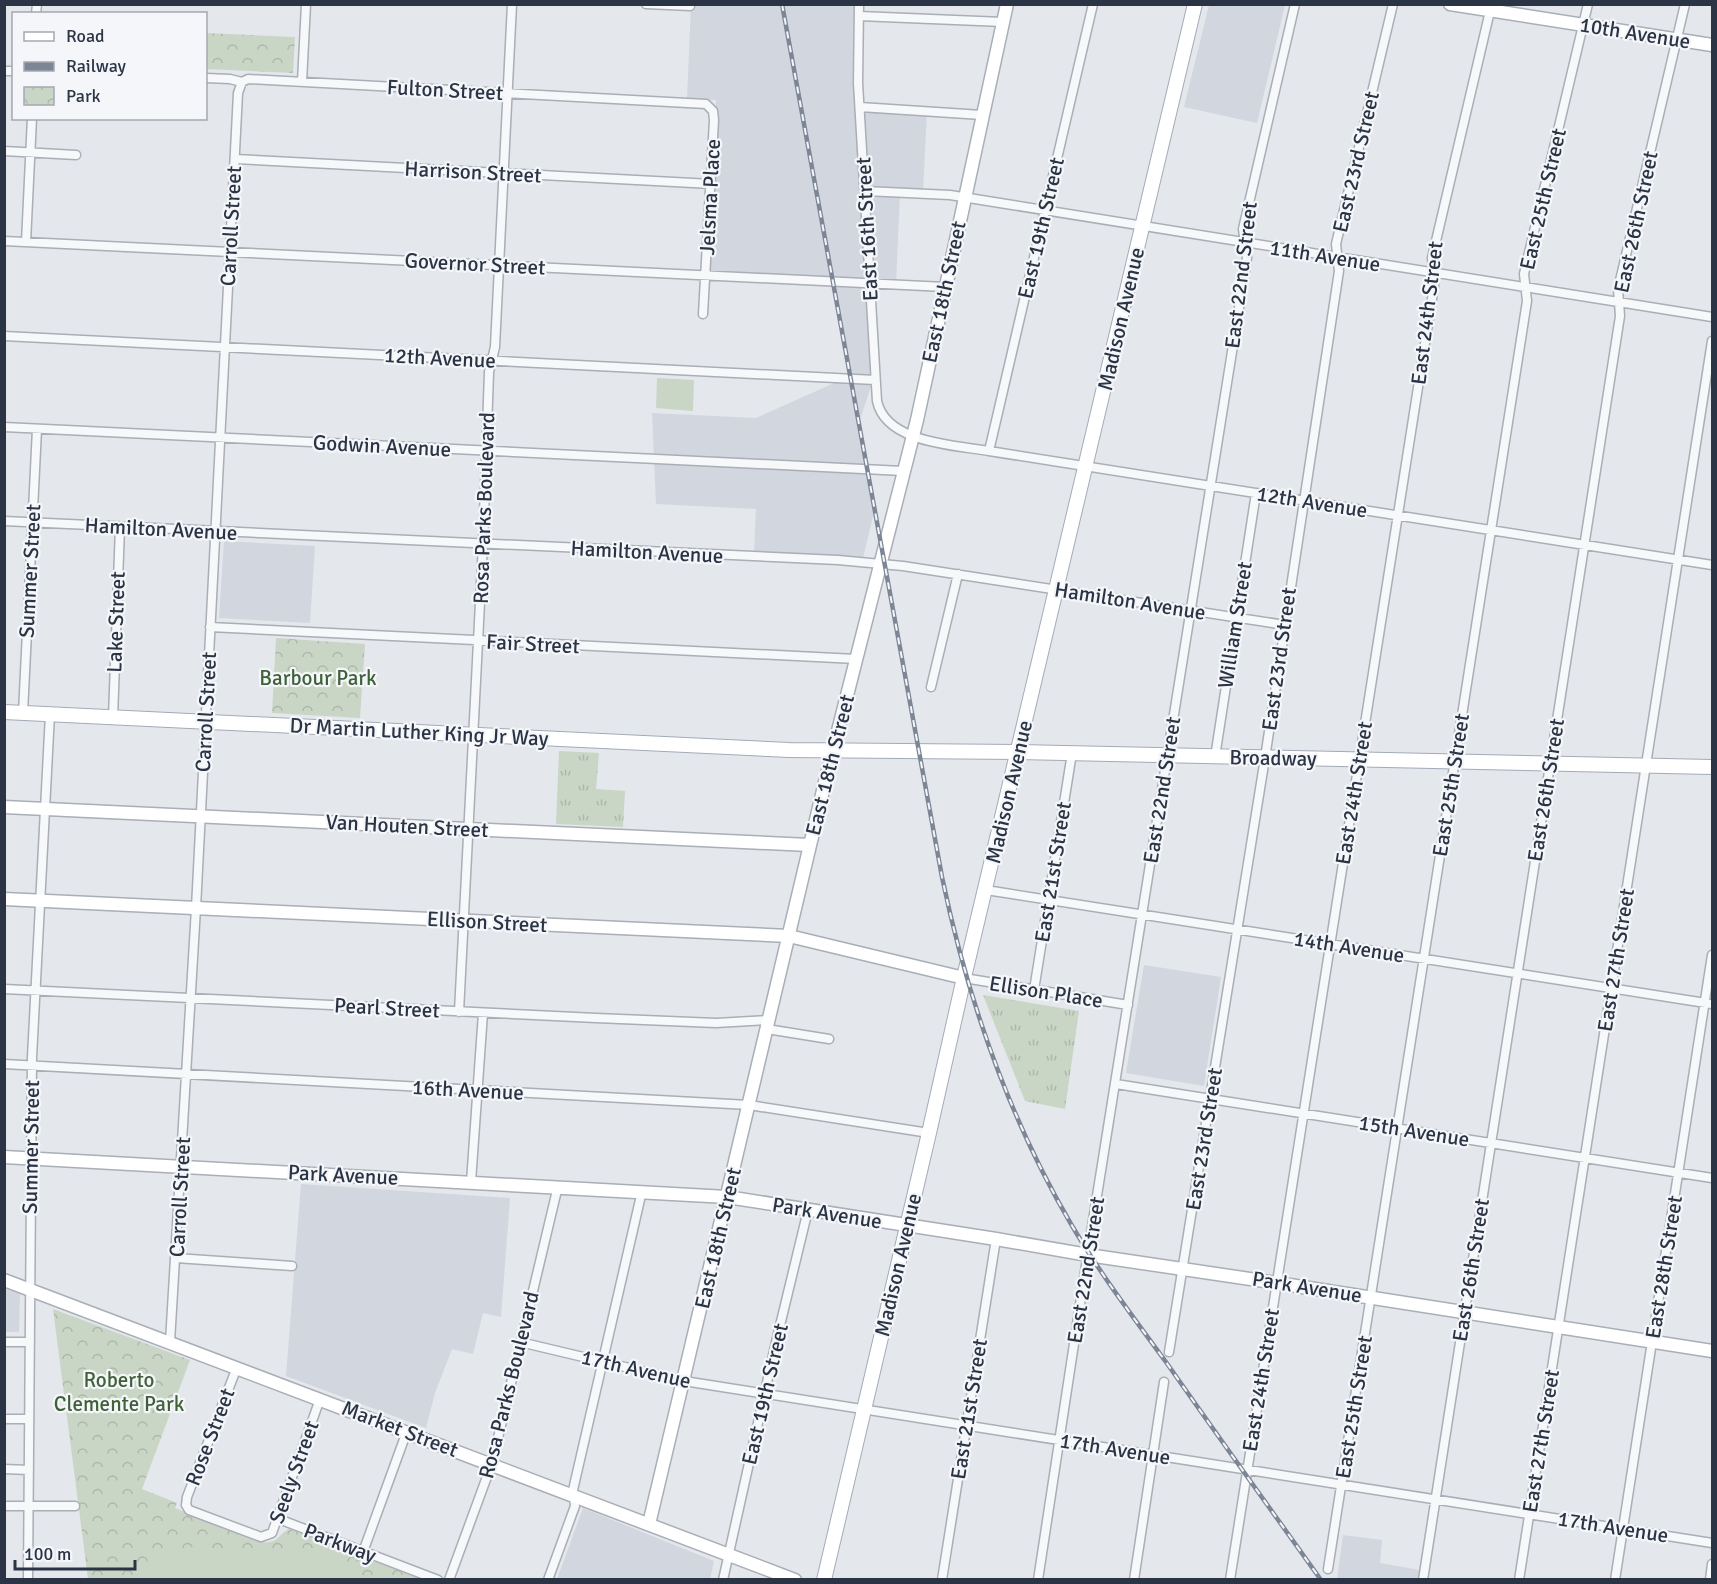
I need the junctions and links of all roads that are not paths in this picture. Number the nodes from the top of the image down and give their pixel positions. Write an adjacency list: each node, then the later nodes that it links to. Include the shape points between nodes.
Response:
1 (306, 4): 22 (street)
2 (512, 4): 23 (street, Rosa Parks Boulevard)
3 (646, 4): 13 (street)
4 (859, 4): 15 (street, East 16th Street)
5 (1007, 4): 16 (street, East 18th Street)
6 (1093, 4): 36 (street, East 19th Street)
7 (1195, 4): 37 (main road, Madison Avenue)
8 (1295, 4): 40 (street, East 22nd Street, via 1243,229)
9 (1393, 4): 42 (street, East 23rd Street, via 1336,244)
10 (1450, 4): 14 (street, 10th Avenue)
11 (1588, 4): 17 (street, East 25th Street)
12 (1686, 4): 18 (street, East 26th Street)
13 (690, 6)
14 (1498, 9): 17 (street, 10th Avenue); 44 (street, East 24th Street, via 1448,181 1432,258)
15 (859, 16): 16 (street); 25 (street, East 16th Street)
16 (1003, 22): 26 (street, East 18th Street)
17 (1583, 25): 18 (street, 10th Avenue); 48 (street, East 25th Street, via 1524,274)
18 (1677, 39): 19 (street, 10th Avenue); 49 (street, East 26th Street, via 1618,289)
19 (1713, 45)
20 (207, 78): 21 (street, Fulton Street)
21 (242, 82): 22 (street, Fulton Street); 31 (street, Carroll Street)
22 (302, 82): 23 (street, Fulton Street)
23 (507, 93): 24 (street, Fulton Street); 32 (street, Rosa Parks Boulevard)
24 (686, 101): 33 (street, Jelsma Place, via 706,104 713,111)
25 (860, 107): 26 (street); 34 (street, East 16th Street)
26 (982, 115): 35 (street, East 18th Street)
27 (32, 120): 29 (street)
28 (4, 151): 29 (street)
29 (30, 152): 30 (street); 39 (street)
30 (75, 155)
31 (235, 159): 32 (street, Harrison Street); 41 (street, Carroll Street)
32 (503, 174): 33 (street, Harrison Street); 43 (street, Rosa Parks Boulevard)
33 (712, 184): 45 (street, Jelsma Place)
34 (865, 191): 35 (street, 11th Avenue); 46 (street, East 16th Street)
35 (964, 198): 36 (street, 11th Avenue); 47 (street, East 18th Street)
36 (1044, 211): 37 (street, 11th Avenue); 62 (street, East 19th Street)
37 (1143, 227): 40 (street, 11th Avenue); 63 (main road, Madison Avenue)
38 (4, 241): 39 (street, Governor Street)
39 (26, 242): 41 (street, Governor Street)
40 (1245, 243): 42 (street, 11th Avenue); 65 (street, East 22nd Street, via 1246,258)
41 (230, 251): 43 (street, Governor Street); 54 (street, Carroll Street)
42 (1338, 258): 44 (street, 11th Avenue); 67 (street, East 23rd Street)
43 (499, 265): 45 (street, Governor Street); 55 (street, Rosa Parks Boulevard)
44 (1433, 273): 48 (street, 11th Avenue); 68 (street, East 24th Street)
45 (706, 275): 46 (street, Governor Street); 50 (street, Jelsma Place)
46 (870, 283): 47 (street, Governor Street); 56 (street, East 16th Street)
47 (945, 287): 59 (street, East 18th Street)
48 (1526, 288): 49 (street, 11th Avenue); 72 (street, East 25th Street)
49 (1619, 303): 51 (street, 11th Avenue); 75 (street, East 26th Street)
50 (703, 314)
51 (1713, 317)
52 (4, 336): 54 (street, 12th Avenue)
53 (1713, 341): 76 (street, East 27th Street)
54 (225, 348): 55 (street, 12th Avenue); 60 (street, Carroll Street)
55 (491, 360): 56 (street, 12th Avenue); 61 (street, Rosa Parks Boulevard)
56 (875, 380): 59 (street, East 16th Street, via 883,416)
57 (4, 427): 58 (street, Godwin Avenue)
58 (37, 429): 60 (street, Godwin Avenue); 70 (street, Summer Street)
59 (912, 436): 62 (street, 12th Avenue); 64 (street, East 18th Street)
60 (220, 438): 61 (street, Godwin Avenue); 73 (street, Carroll Street)
61 (487, 451): 64 (street, Godwin Avenue); 74 (street, Rosa Parks Boulevard)
62 (989, 451): 63 (street, 12th Avenue)
63 (1086, 467): 65 (street, 12th Avenue); 80 (main road, Madison Avenue)
64 (903, 471): 77 (street, East 18th Street)
65 (1210, 486): 66 (street, 12th Avenue); 81 (street, East 22nd Street)
66 (1256, 493): 67 (street, 12th Avenue); 82 (street, William Street)
67 (1303, 501): 68 (street, 12th Avenue); 83 (street, East 23rd Street)
68 (1398, 516): 72 (street, 12th Avenue); 100 (street, East 24th Street)
69 (4, 521): 70 (street, Hamilton Avenue)
70 (33, 522): 71 (street, Hamilton Avenue); 89 (street, Summer Street)
71 (120, 527): 73 (street, Hamilton Avenue); 91 (street, Lake Street)
72 (1491, 530): 75 (street, 12th Avenue); 101 (street, East 25th Street)
73 (215, 531): 74 (street, Hamilton Avenue); 84 (street, Carroll Street)
74 (483, 544): 77 (street, Hamilton Avenue); 85 (street, Rosa Parks Boulevard)
75 (1586, 545): 76 (street, 12th Avenue); 102 (street, East 26th Street)
76 (1680, 559): 78 (street, 12th Avenue); 103 (street, East 27th Street)
77 (880, 564): 79 (street, Hamilton Avenue); 86 (street, East 18th Street)
78 (1713, 564)
79 (958, 574): 80 (street, Hamilton Avenue); 87 (street)
80 (1058, 589): 81 (street, Hamilton Avenue); 95 (main road, Madison Avenue)
81 (1190, 610): 82 (street, Hamilton Avenue); 97 (street, East 22nd Street)
82 (1236, 617): 83 (street, Hamilton Avenue); 98 (street, William Street)
83 (1285, 625): 99 (street, East 23rd Street)
84 (210, 627): 85 (street, Fair Street); 92 (street, Carroll Street)
85 (479, 641): 86 (street, Fair Street); 93 (street, Rosa Parks Boulevard)
86 (856, 659): 94 (street, East 18th Street)
87 (932, 687)
88 (4, 712): 89 (main road, Dr Martin Luther King Jr Way)
89 (23, 713): 90 (main road, Dr Martin Luther King Jr Way)
90 (50, 714): 91 (main road, Dr Martin Luther King Jr Way); 106 (street, Summer Street)
91 (113, 717): 92 (main road, Dr Martin Luther King Jr Way)
92 (205, 722): 93 (main road, Dr Martin Luther King Jr Way); 107 (street, Carroll Street)
93 (474, 734): 94 (main road, Dr Martin Luther King Jr Way); 108 (street, Rosa Parks Boulevard)
94 (833, 750): 95 (main road, Broadway); 109 (street, East 18th Street)
95 (1018, 752): 96 (main road, Broadway); 110 (main road, Madison Avenue)
96 (1072, 753): 97 (main road, Broadway); 113 (street, East 21st Street)
97 (1167, 755): 98 (main road, Broadway); 115 (street, East 22nd Street)
98 (1215, 757): 99 (main road, Broadway)
99 (1265, 758): 100 (main road, Broadway); 117 (street, East 23rd Street)
100 (1359, 760): 101 (main road, Broadway); 119 (street, East 24th Street)
101 (1455, 762): 102 (main road, Broadway); 121 (street, East 25th Street)
102 (1550, 764): 103 (main road, Broadway); 122 (street, East 26th Street)
103 (1647, 766): 104 (main road, Broadway); 125 (street, East 27th Street)
104 (1713, 767)
105 (4, 807): 106 (street, Van Houten Street)
106 (45, 809): 107 (street, Van Houten Street); 112 (street, Summer Street)
107 (201, 816): 108 (street, Van Houten Street); 114 (street, Carroll Street)
108 (469, 829): 109 (street, Van Houten Street); 116 (street, Rosa Parks Boulevard)
109 (809, 845): 118 (street, East 18th Street)
110 (986, 890): 113 (street, 14th Avenue); 123 (main road, Madison Avenue)
111 (4, 899): 112 (street, Ellison Street)
112 (40, 900): 114 (street, Ellison Street); 126 (street, Summer Street)
113 (1049, 900): 115 (street, 14th Avenue); 127 (street, East 21st Street)
114 (196, 908): 116 (street, Ellison Street); 128 (street, Carroll Street)
115 (1142, 915): 117 (street, 14th Avenue); 130 (street, East 22nd Street)
116 (464, 921): 118 (street, Ellison Street); 131 (street, Rosa Parks Boulevard)
117 (1236, 929): 119 (street, 14th Avenue); 140 (street, East 23rd Street)
118 (789, 936): 123 (street, Ellison Street); 133 (street, East 18th Street)
119 (1330, 944): 121 (street, 14th Avenue); 142 (street, East 24th Street)
120 (1713, 955): 129 (street, East 28th Street)
121 (1424, 959): 122 (street, 14th Avenue); 143 (street, East 25th Street)
122 (1518, 974): 125 (street, 14th Avenue); 145 (street, East 26th Street)
123 (964, 978): 127 (street, Ellison Place); 144 (main road, Madison Avenue)
124 (4, 988): 126 (street, Pearl Street)
125 (1612, 989): 129 (street, 14th Avenue); 148 (street, East 27th Street)
126 (35, 990): 128 (street, Pearl Street); 136 (street, Summer Street)
127 (1034, 990): 130 (street, Ellison Place)
128 (190, 999): 131 (street, Pearl Street); 137 (street, Carroll Street)
129 (1709, 1004): 150 (street, East 28th Street)
130 (1128, 1005): 138 (street, East 22nd Street)
131 (459, 1012): 132 (street, Pearl Street)
132 (483, 1013): 133 (street, Pearl Street); 139 (street)
133 (768, 1024): 134 (street); 141 (street, East 18th Street)
134 (829, 1040)
135 (4, 1064): 136 (street, 16th Avenue)
136 (32, 1066): 137 (street, 16th Avenue); 147 (street, Summer Street)
137 (186, 1074): 139 (street, 16th Avenue); 149 (street, Carroll Street)
138 (1116, 1084): 140 (street, 15th Avenue); 159 (street, East 22nd Street)
139 (478, 1091): 141 (street, 16th Avenue); 152 (street)
140 (1210, 1099): 142 (street, 15th Avenue); 162 (street, East 23rd Street)
141 (749, 1105): 144 (street, 16th Avenue); 155 (street, East 18th Street)
142 (1303, 1114): 143 (street, 15th Avenue); 164 (street, East 24th Street)
143 (1397, 1128): 145 (street, 15th Avenue); 166 (street, East 25th Street)
144 (929, 1133): 157 (main road, Madison Avenue)
145 (1492, 1143): 148 (street, 15th Avenue); 167 (street, East 26th Street)
146 (4, 1157): 147 (street, Park Avenue)
147 (30, 1158): 149 (street, Park Avenue); 165 (street, Summer Street)
148 (1585, 1158): 150 (street, 15th Avenue); 168 (street, East 27th Street)
149 (182, 1166): 152 (street, Park Avenue); 160 (street, Carroll Street)
150 (1679, 1173): 151 (street, 15th Avenue); 173 (street, East 28th Street)
151 (1713, 1178)
152 (471, 1182): 153 (street, Park Avenue)
153 (558, 1186): 154 (street, Park Avenue); 172 (street, Rosa Parks Boulevard)
154 (642, 1191): 155 (street, Park Avenue); 176 (street)
155 (727, 1197): 156 (street, Park Avenue); 178 (street, East 18th Street)
156 (808, 1210): 157 (street, Park Avenue); 180 (street, East 19th Street)
157 (908, 1225): 158 (street, Park Avenue); 182 (main road, Madison Avenue)
158 (996, 1239): 159 (street, Park Avenue); 185 (street, East 21st Street)
159 (1088, 1255): 162 (street, Park Avenue); 187 (street, East 22nd Street)
160 (176, 1258): 161 (street); 171 (street, Carroll Street)
161 (292, 1266)
162 (1184, 1268): 164 (street, Park Avenue); 175 (street, East 23rd Street)
163 (4, 1280): 165 (street, Market Street)
164 (1277, 1283): 166 (street, Park Avenue); 192 (street, East 24th Street)
165 (30, 1289): 170 (street, Summer Street); 171 (street, Market Street)
166 (1371, 1298): 167 (street, Park Avenue); 193 (street, East 25th Street)
167 (1465, 1312): 168 (street, Park Avenue); 195 (street, East 26th Street)
168 (1558, 1327): 173 (street, Park Avenue); 199 (street, East 27th Street)
169 (4, 1342): 170 (street)
170 (30, 1342): 184 (street, Summer Street)
171 (170, 1342): 177 (street, Market Street)
172 (520, 1342): 176 (street, 17th Avenue); 189 (street, Rosa Parks Boulevard)
173 (1652, 1342): 174 (street, Park Avenue); 202 (street, East 28th Street)
174 (1713, 1351)
175 (1169, 1352)
176 (603, 1362): 178 (street, 17th Avenue); 194 (street)
177 (237, 1367): 181 (street, Market Street); 203 (street, Rose Street, via 187,1497 187,1508)
178 (684, 1381): 180 (street, 17th Avenue); 201 (street, East 18th Street)
179 (1164, 1382): 188 (street)
180 (765, 1394): 182 (street, 17th Avenue); 206 (street, East 19th Street)
181 (320, 1399): 186 (street, Market Street); 200 (street, Seely Street)
182 (864, 1409): 185 (street, 17th Avenue); 215 (main road, Madison Avenue)
183 (4, 1419): 184 (street)
184 (29, 1419): 191 (street, Summer Street)
185 (967, 1425): 187 (street, 17th Avenue); 216 (street, East 21st Street)
186 (407, 1431): 189 (street, Market Street); 205 (street)
187 (1060, 1440): 188 (street, 17th Avenue); 217 (street, East 22nd Street)
188 (1154, 1456): 192 (street, 17th Avenue); 218 (street)
189 (492, 1463): 194 (street, Market Street); 211 (street, Rosa Parks Boulevard)
190 (4, 1469): 191 (street)
191 (29, 1470): 197 (street, Summer Street)
192 (1246, 1470): 193 (street, 17th Avenue); 219 (street, East 24th Street)
193 (1342, 1485): 195 (street, 17th Avenue); 208 (street, East 25th Street)
194 (573, 1494): 201 (street, Market Street); 212 (street, via 575,1506)
195 (1436, 1500): 199 (street, 17th Avenue); 220 (street, East 26th Street)
196 (4, 1506): 197 (street)
197 (29, 1506): 198 (street); 209 (street, Summer Street)
198 (75, 1506)
199 (1529, 1514): 202 (street, 17th Avenue); 221 (street, East 27th Street)
200 (276, 1518): 203 (street, Seely Street, via 272,1533); 205 (street, Parkway)
201 (649, 1524): 206 (street, Market Street)
202 (1623, 1529): 204 (street, 17th Avenue); 222 (street, East 28th Street)
203 (261, 1537)
204 (1713, 1542)
205 (363, 1551): 210 (street, Parkway)
206 (729, 1555): 213 (street, East 19th Street); 214 (street, Market Street)
207 (1713, 1564): 223 (street)
208 (1328, 1569)
209 (28, 1580)
210 (438, 1580)
211 (449, 1580)
212 (548, 1580)
213 (723, 1580)
214 (795, 1580)
215 (824, 1580)
216 (942, 1580)
217 (1038, 1580)
218 (1134, 1580)
219 (1230, 1580)
220 (1423, 1580)
221 (1519, 1580)
222 (1615, 1580)
223 (1710, 1580)

